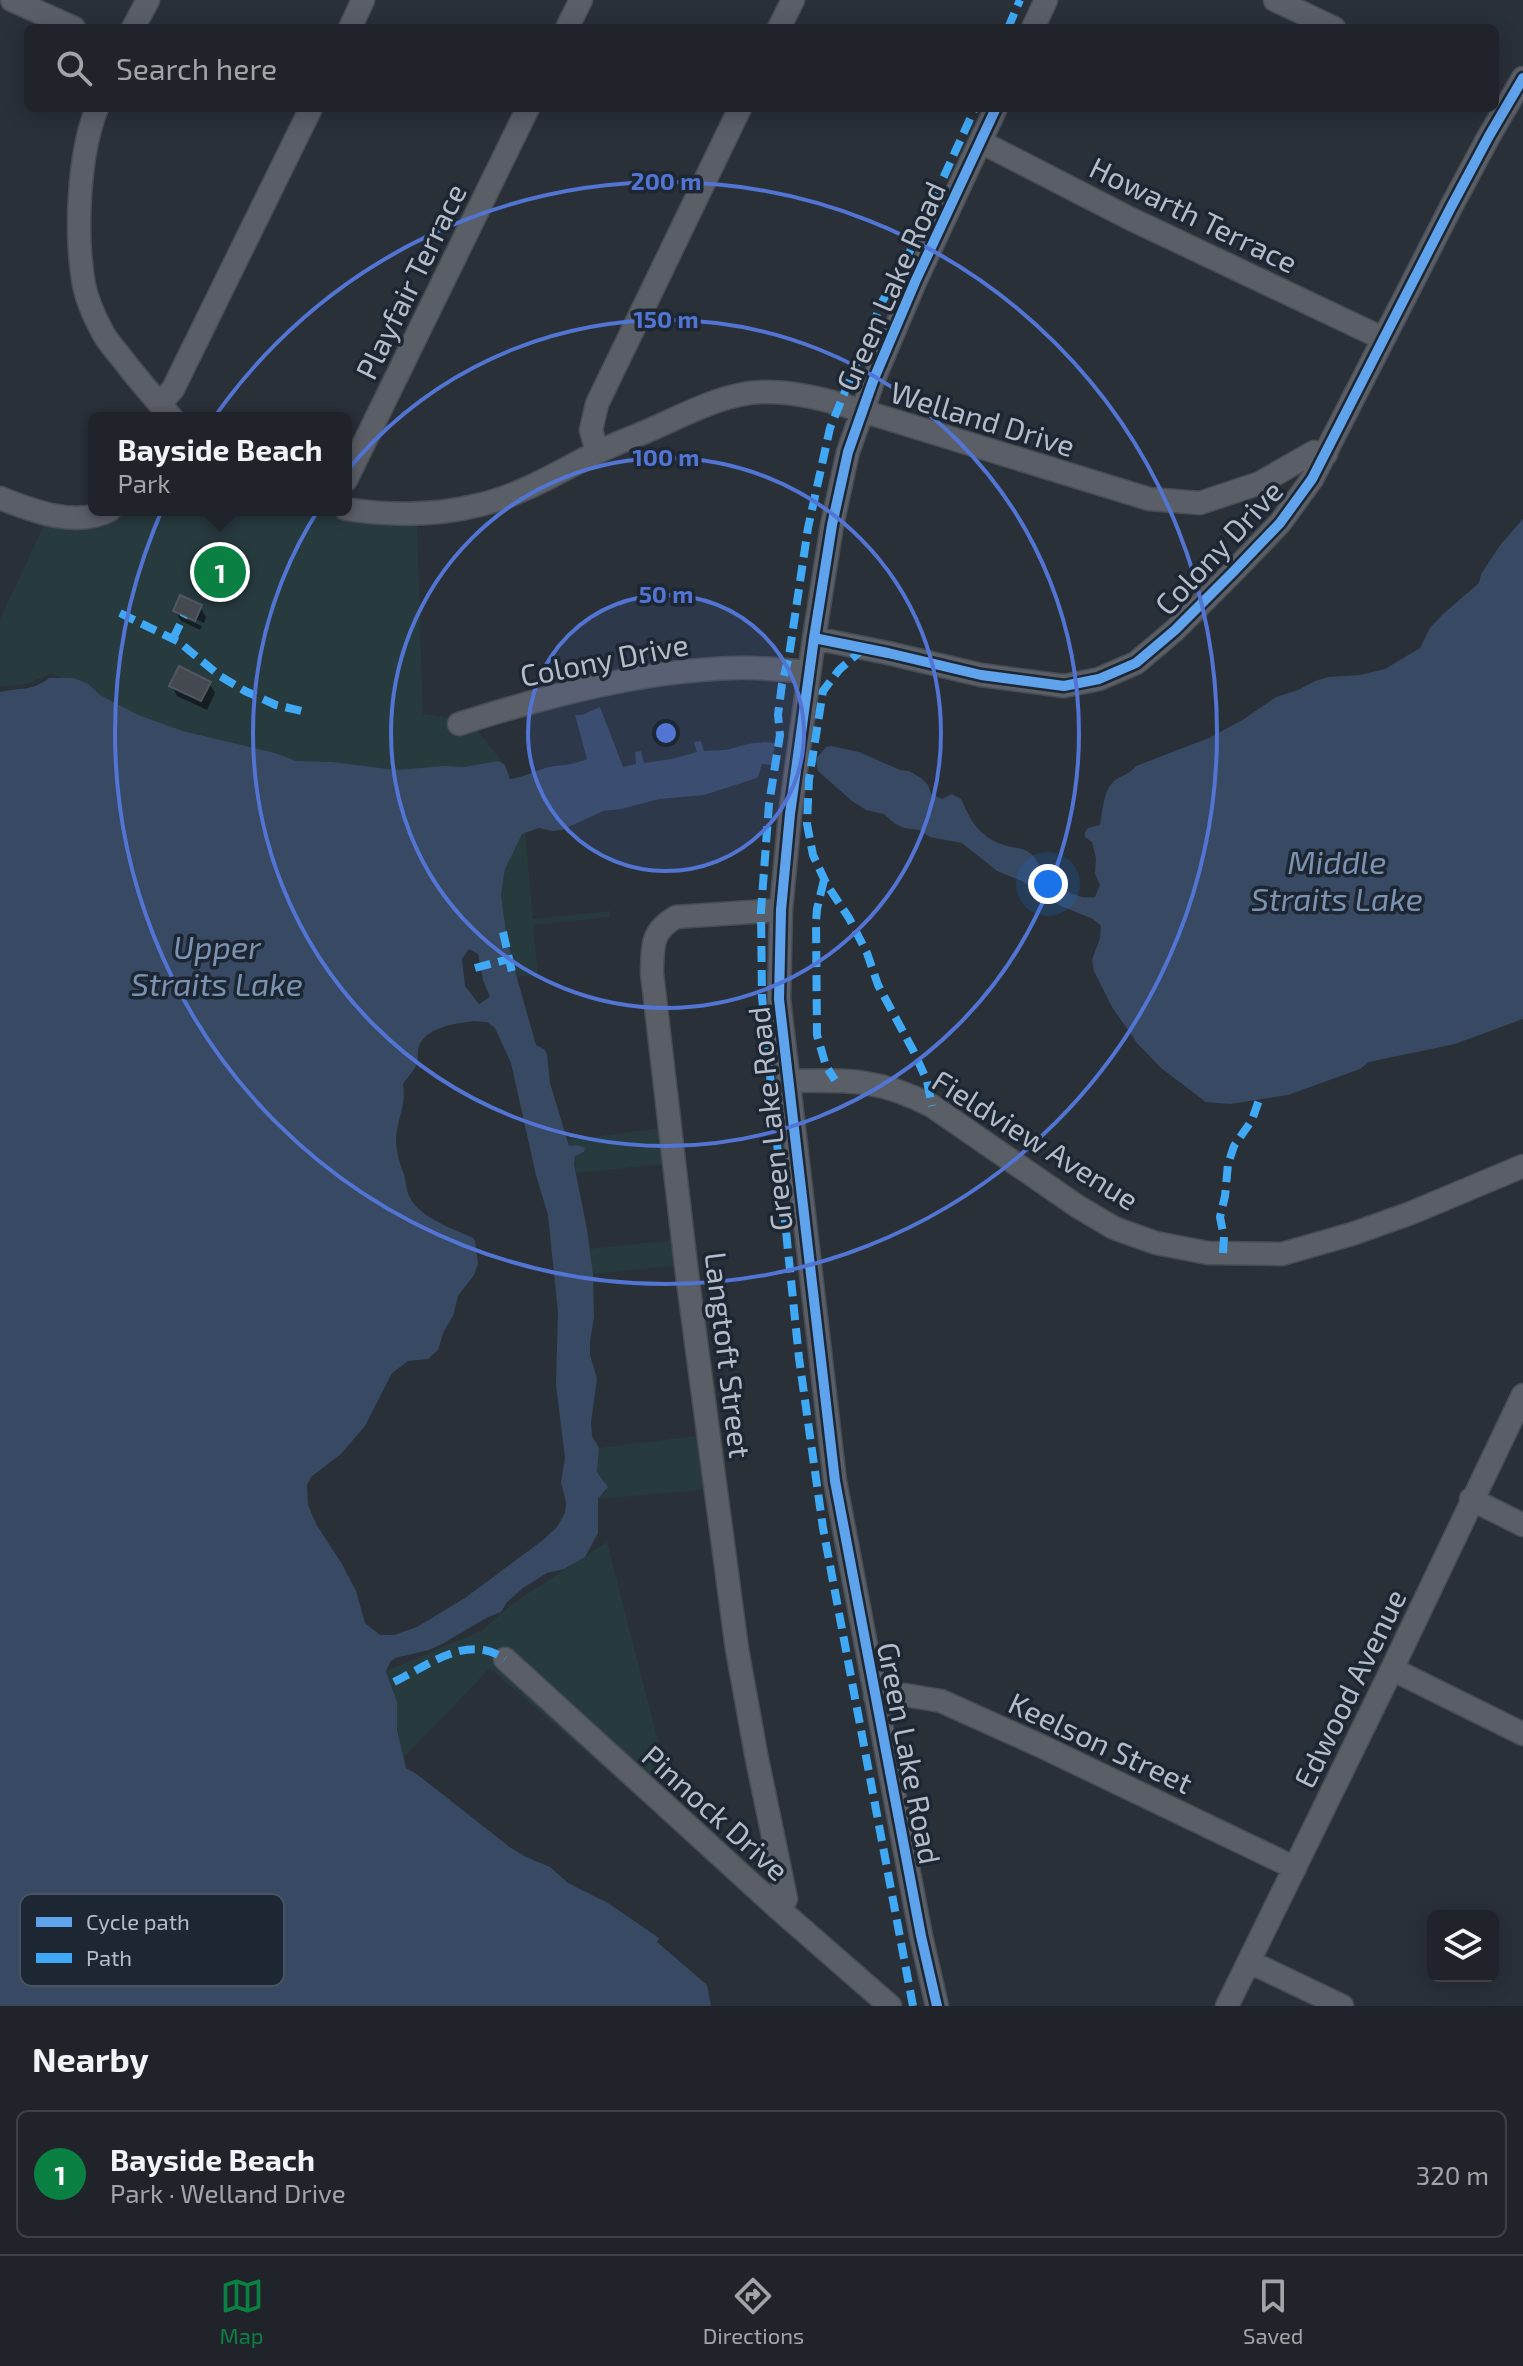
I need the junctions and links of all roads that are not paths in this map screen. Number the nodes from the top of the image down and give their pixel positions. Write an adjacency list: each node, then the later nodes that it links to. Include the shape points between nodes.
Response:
1 (12, 0): 8 (street)
2 (148, 0): 9 (street)
3 (363, 0): 10 (street)
4 (581, 0): 11 (street)
5 (793, 0): 12 (street)
6 (1046, 0): 13 (street)
7 (1275, 0): 14 (street)
8 (65, 24)
9 (135, 24)
10 (352, 24)
11 (569, 24)
12 (781, 24)
13 (1035, 24)
14 (1326, 24)
15 (1523, 78): 16 (street, Colony Drive)
16 (1500, 106)
17 (96, 112): 25 (street, via 80,200 85,288 103,333)
18 (309, 112): 25 (street)
19 (526, 112): 29 (street, Playfair Terrace)
20 (738, 112): 27 (street, via 597,404 591,430)
21 (994, 112): 23 (street, Green Lake Road)
22 (1497, 112): 24 (street, Colony Drive)
23 (981, 142): 24 (street, Howarth Terrace); 26 (street, Green Lake Road)
24 (1382, 338): 28 (street, Colony Drive)
25 (166, 411)
26 (862, 412): 27 (street, Welland Drive, via 786,394 739,395); 28 (street, Welland Drive, via 1149,499 1200,503 1260,483 1314,452); 33 (street, Green Lake Road, via 832,525)
27 (597, 452): 31 (street, Welland Drive, via 540,484 481,505 427,514)
28 (1326, 454): 33 (street, Colony Drive, via 1280,523 1175,630 1136,663 1099,679 1064,686 981,675)
29 (352, 468)
30 (0, 498): 32 (street, via 61,517)
31 (352, 510)
32 (98, 516)
33 (814, 638): 34 (street, Green Lake Road)
34 (809, 672): 35 (street, Colony Drive, via 690,670 525,703); 36 (street, Green Lake Road)
35 (459, 724)
36 (781, 910): 37 (street, Green Lake Road, via 779,999); 47 (street, Langtoft Street, via 676,917 657,932 652,973 735,1635 786,1899)
37 (788, 1081): 38 (street, Fieldview Avenue, via 846,1080 911,1095 1114,1228 1208,1253 1282,1254 1397,1218); 44 (street, Green Lake Road, via 835,1481)
38 (1523, 1166)
39 (1523, 1395): 40 (street, Edwood Avenue)
40 (1471, 1499): 41 (street); 43 (street, Edwood Avenue)
41 (1523, 1525)
42 (505, 1659): 47 (street, Pinnock Drive)
43 (1392, 1669): 45 (street); 46 (street, Edwood Avenue)
44 (875, 1696): 46 (street, Keelson Street, via 941,1701); 50 (street, Green Lake Road)
45 (1523, 1734)
46 (1295, 1868): 48 (street, Edwood Avenue)
47 (779, 1909): 49 (street, Pinnock Drive)
48 (1250, 1962): 51 (street, Edwood Avenue); 52 (street)
49 (890, 2006)
50 (937, 2006)
51 (1227, 2006)
52 (1342, 2006)

